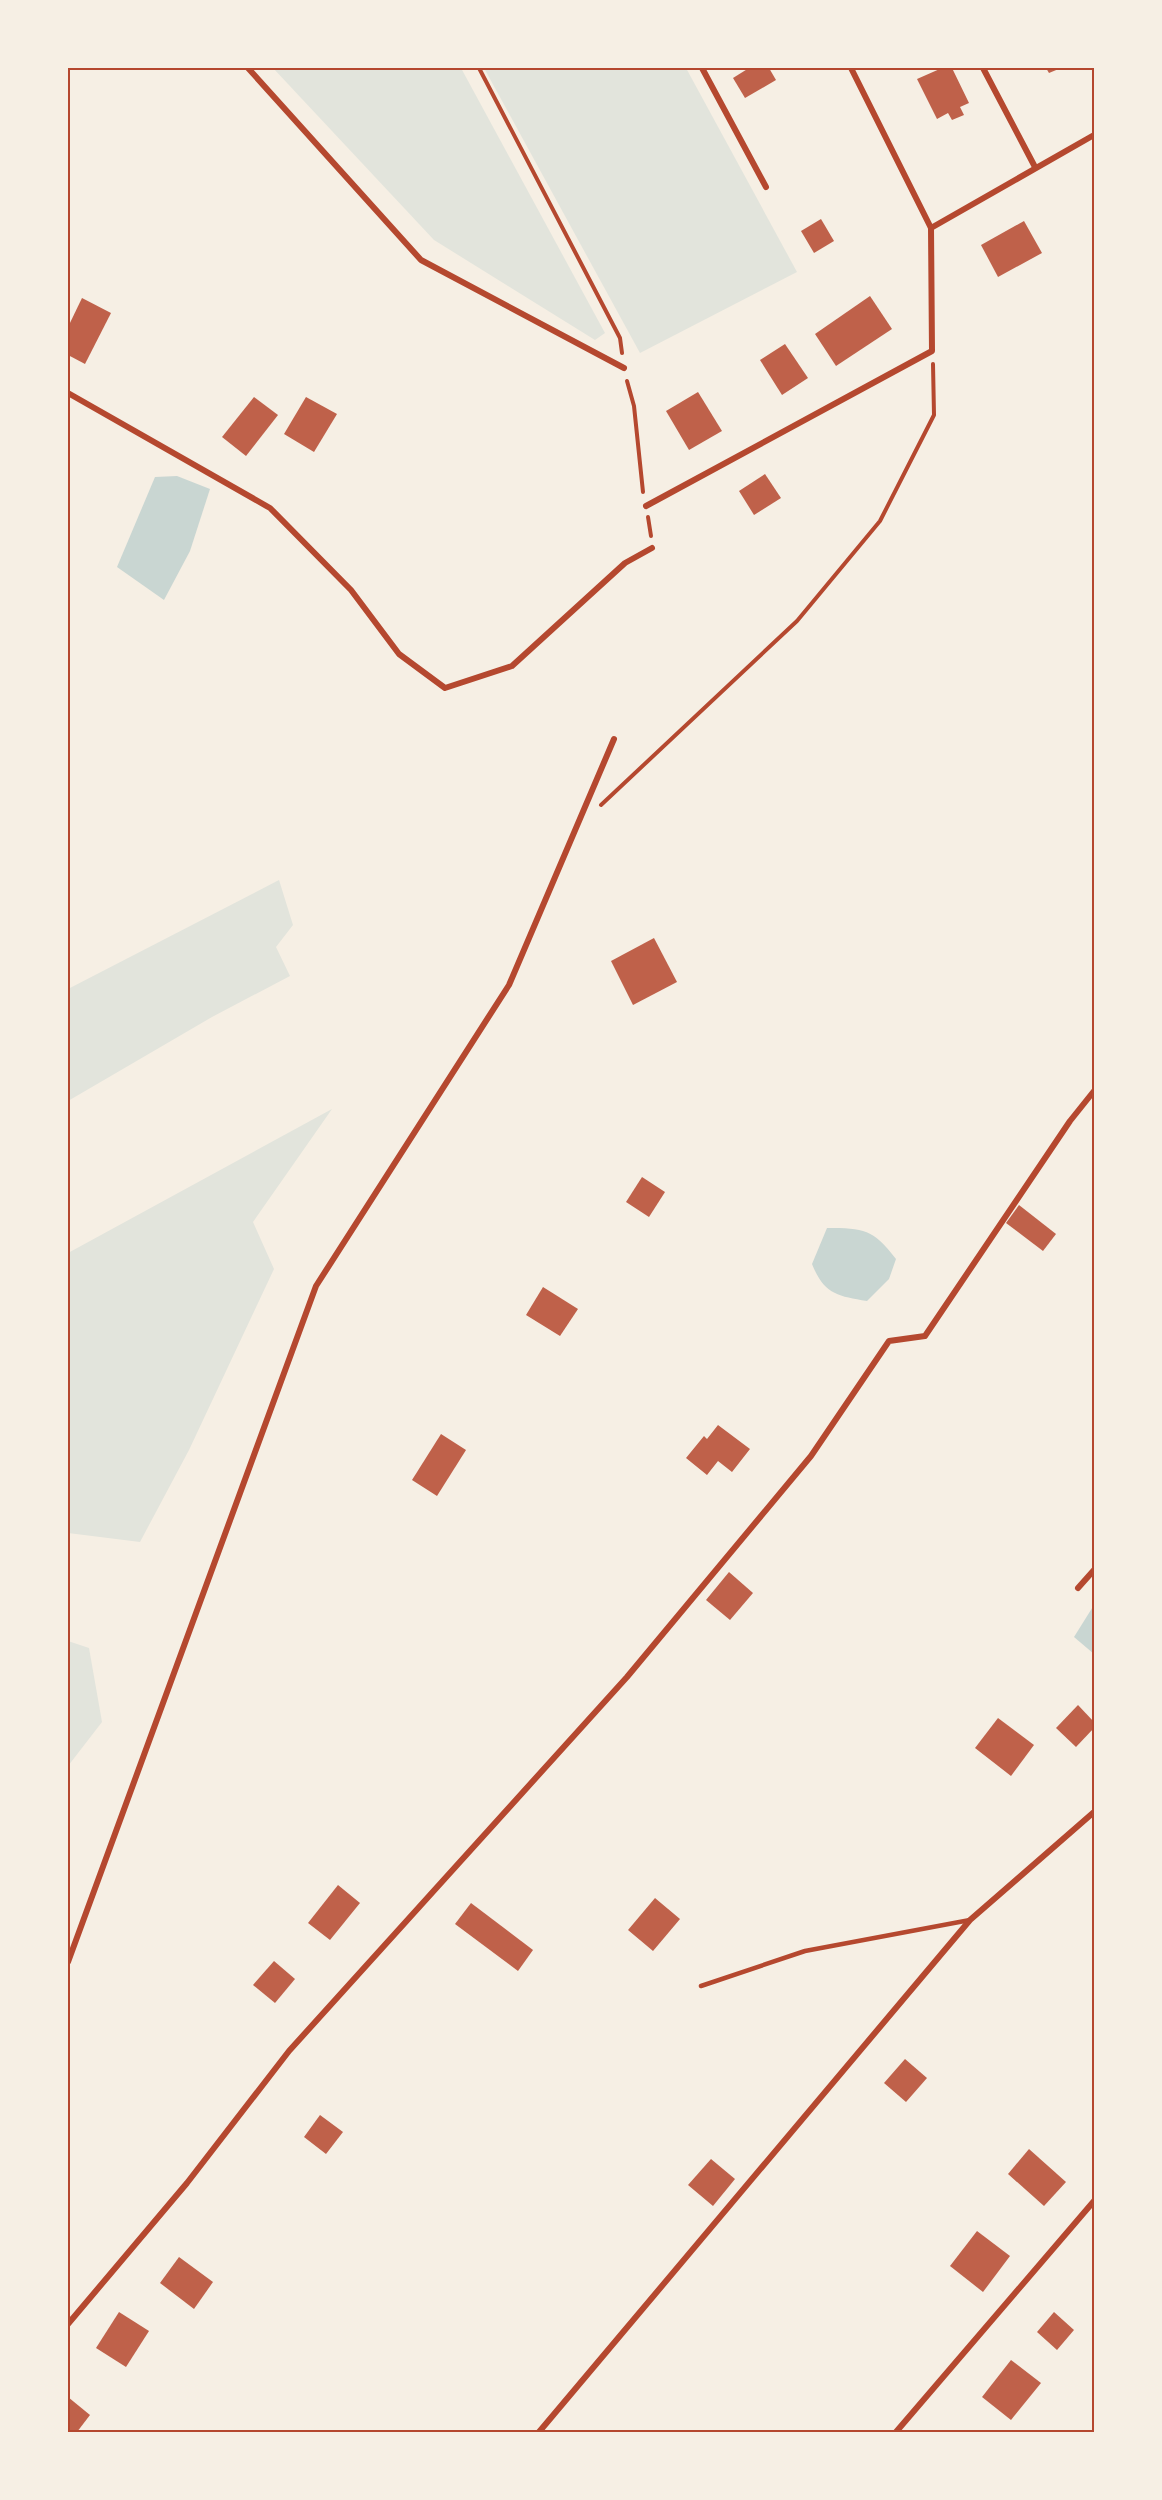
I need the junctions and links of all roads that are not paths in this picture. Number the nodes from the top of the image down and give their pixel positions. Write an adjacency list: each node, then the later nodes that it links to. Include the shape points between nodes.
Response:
1 (248, 68): 9 (street, via 421,260)
2 (702, 68): 7 (street)
3 (852, 68): 8 (street)
4 (983, 68): 6 (street)
5 (1095, 135): 6 (street)
6 (1035, 167): 8 (street)
7 (766, 187)
8 (931, 228): 11 (street, via 932,351)
9 (624, 368)
10 (68, 393): 12 (street, via 270,508 351,590 399,654 444,688 512,666 625,564)
11 (646, 506)
12 (652, 548)
13 (614, 739): 19 (street, via 509,985 316,1286)
14 (1095, 1091): 22 (street, via 1070,1121 925,1336 888,1341 811,1456 642,1659 289,2050 187,2183)
15 (1095, 1569): 16 (street)
16 (1078, 1588)
17 (1095, 1812): 18 (street)
18 (970, 1920): 20 (lane, via 806,1951); 23 (street)
19 (68, 1962)
20 (701, 1986)
21 (1095, 2201): 24 (street)
22 (68, 2324)
23 (539, 2433)
24 (896, 2433)

